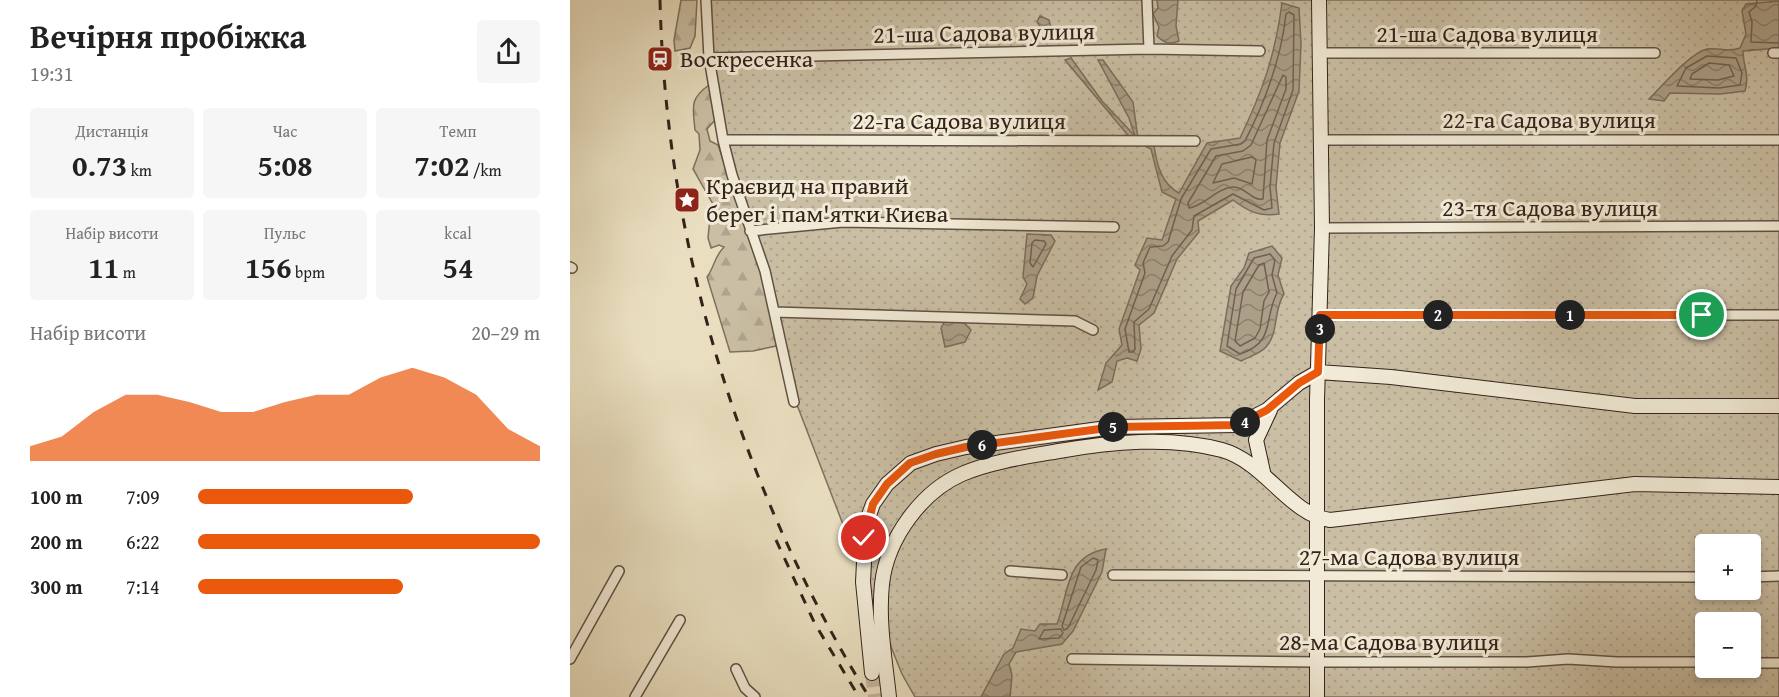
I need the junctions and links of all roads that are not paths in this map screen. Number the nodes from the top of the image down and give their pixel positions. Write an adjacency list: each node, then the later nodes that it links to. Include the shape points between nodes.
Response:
1 (706, 0): 8 (street)
2 (1147, 0): 4 (street)
3 (1319, 0): 6 (main road)
4 (1149, 49): 5 (street, 21-ша Садова вулиця); 8 (street, 21-ша Садова вулиця)
5 (1260, 51)
6 (1320, 53): 7 (street, 21-ша Садова вулиця); 10 (main road)
7 (1655, 53)
8 (709, 58): 9 (street)
9 (723, 140): 12 (street, 22-га Садова вулиця); 16 (street)
10 (1320, 140): 11 (street, 22-га Садова вулиця); 15 (main road)
11 (1779, 140)
12 (1195, 141)
13 (1114, 226): 16 (street, via 843,222)
14 (1779, 226): 15 (street, 23-тя Садова вулиця)
15 (1322, 228): 18 (main road)
16 (750, 231): 17 (street, via 765,271)
17 (774, 312): 20 (street, via 1075,321); 22 (street)
18 (1320, 315): 19 (street); 21 (main road)
19 (1779, 315)
20 (1093, 330)
21 (1318, 372): 23 (main road); 24 (main road, via 1635,406); 27 (main road)
22 (794, 402)
23 (1272, 406): 25 (main road, via 1256,440); 44 (main road, via 1238,425 1114,427 966,447 910,463 887,484 866,523 863,582)
24 (1779, 406)
25 (1263, 472): 27 (main road); 47 (main road, via 1223,450 1124,443 1037,454 963,473 946,483 914,512 900,533 882,582 881,615)
26 (1779, 486): 27 (main road, via 1635,484 1459,507)
27 (1317, 519): 34 (main road)
28 (619, 571): 37 (street)
29 (1010, 571): 30 (street)
30 (1062, 575)
31 (1113, 575): 34 (street, 27-ма Садова вулиця)
32 (1761, 576): 33 (street)
33 (1779, 576)
34 (1318, 577): 35 (street, 27-ма Садова вулиця); 39 (main road)
35 (1695, 577)
36 (680, 620): 45 (street)
37 (570, 659)
38 (1072, 659): 39 (street, 28-ма Садова вулиця)
39 (1317, 662): 40 (street, 28-ма Садова вулиця, via 1527,662 1568,658); 48 (main road)
40 (1695, 662)
41 (1761, 663): 42 (street)
42 (1779, 663)
43 (736, 669): 46 (street)
44 (872, 673)
45 (635, 697)
46 (755, 697)
47 (889, 697)
48 (1317, 697)

